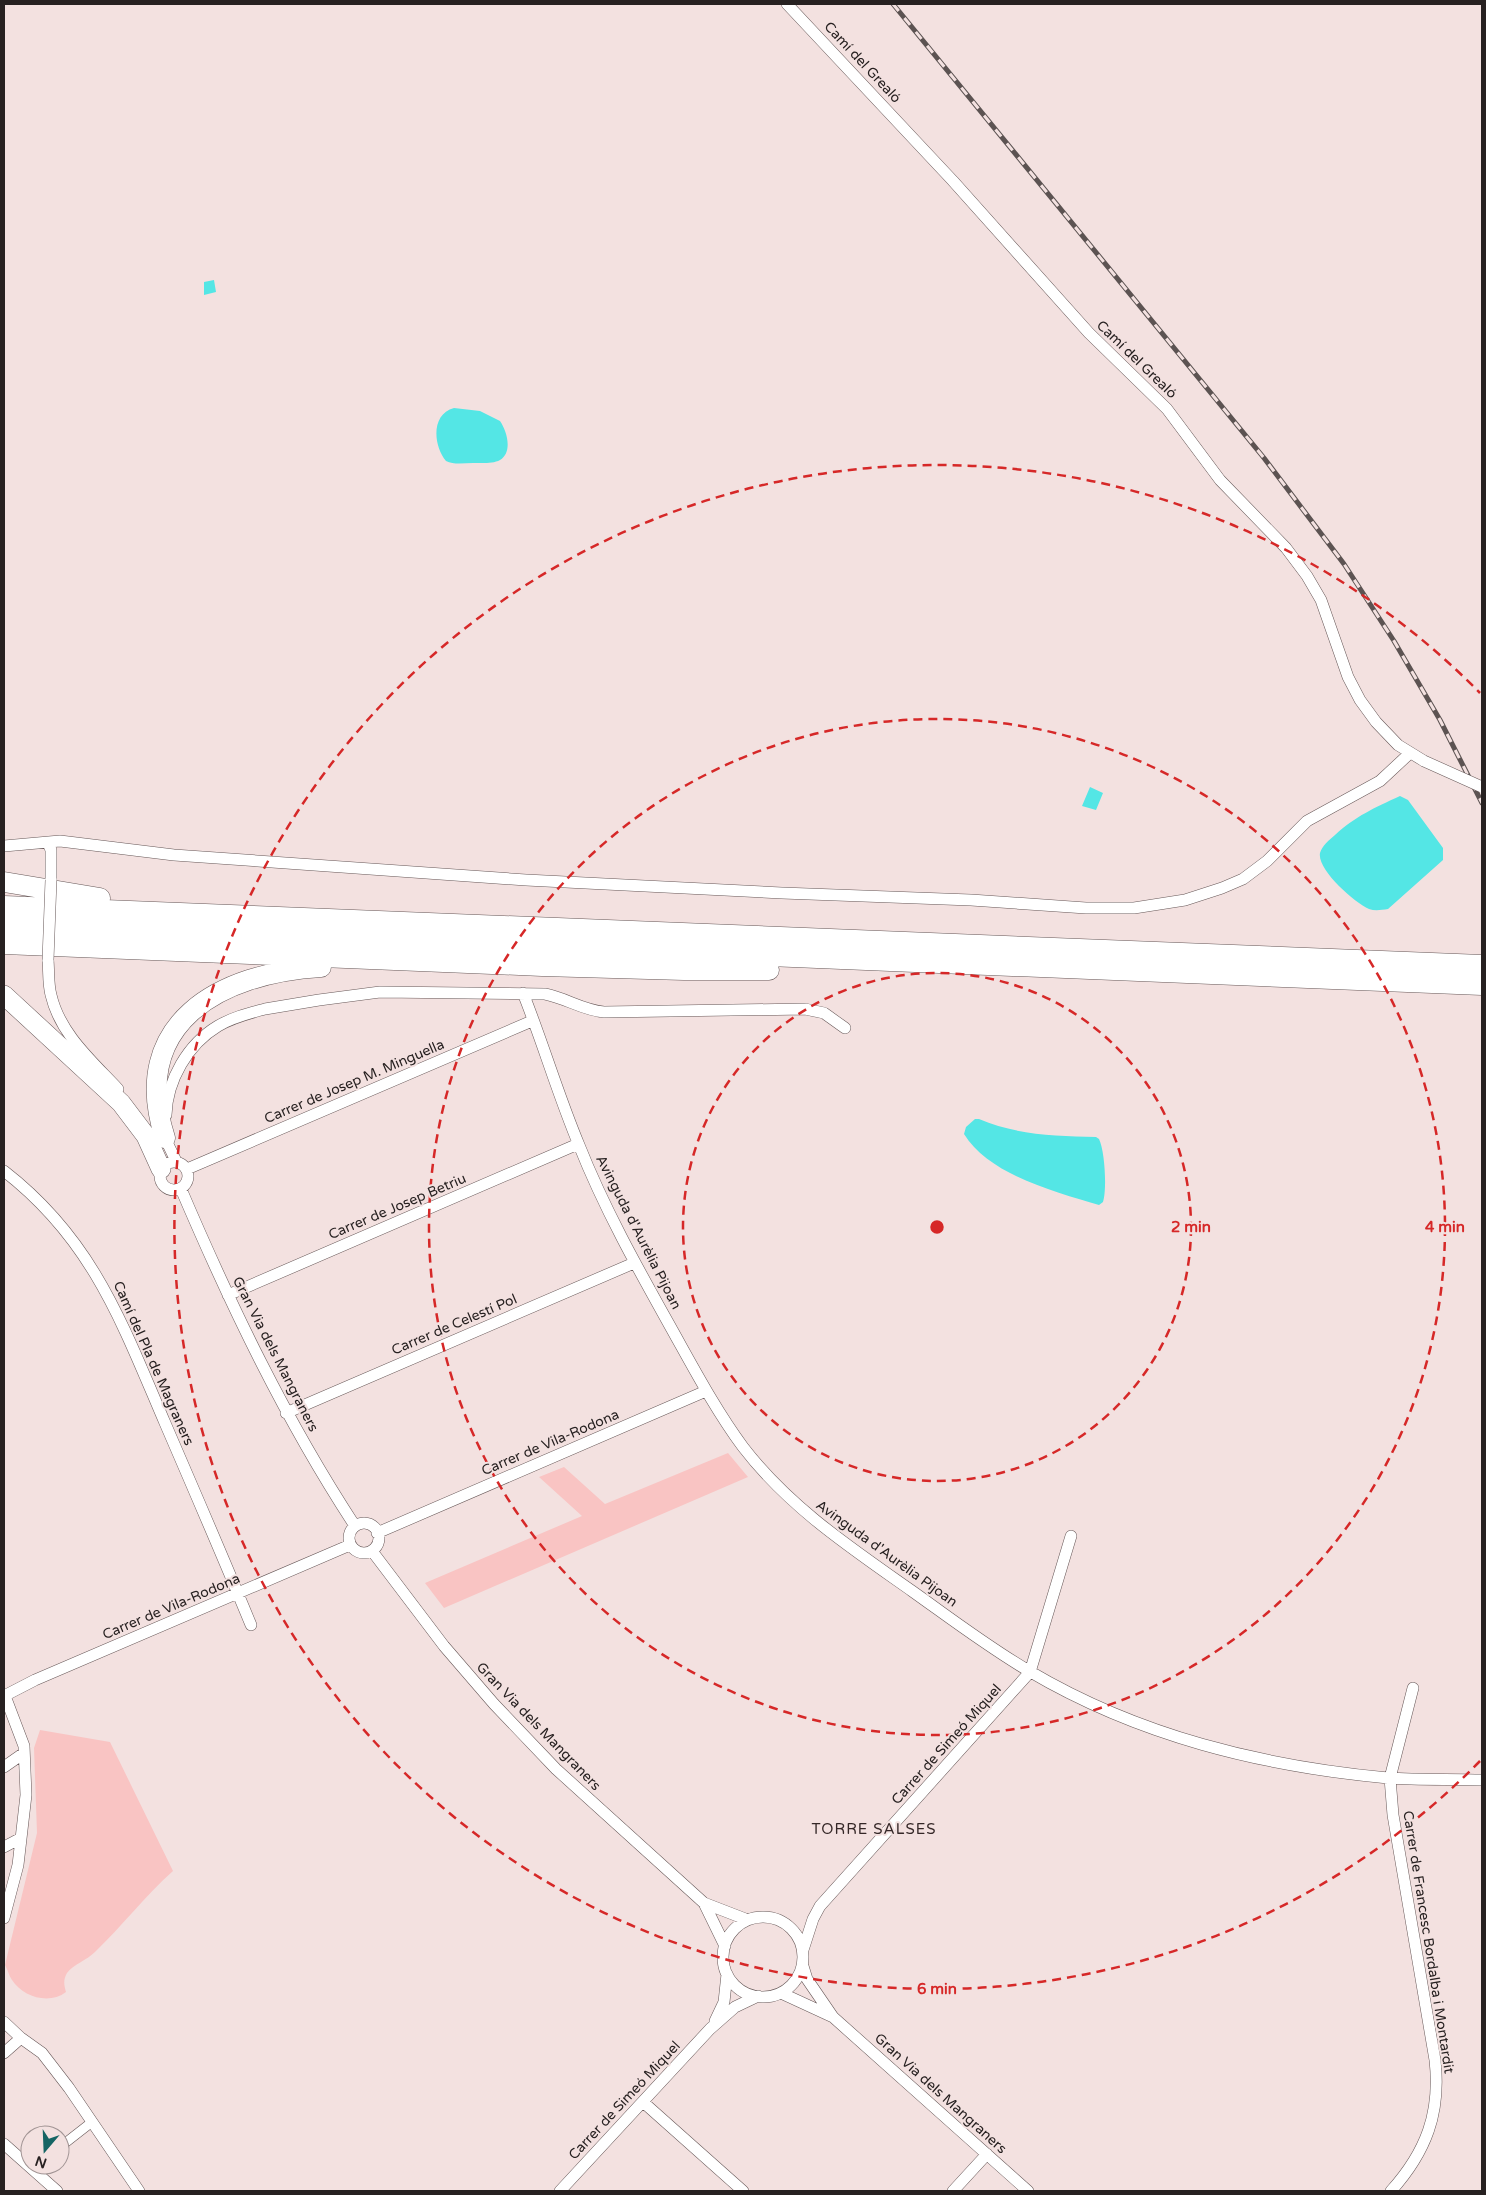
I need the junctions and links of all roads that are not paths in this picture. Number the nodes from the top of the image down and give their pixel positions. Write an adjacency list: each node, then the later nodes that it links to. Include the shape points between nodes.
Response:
1 (787, 4): 2 (street, Camí del Grealó, via 953,181 1088,333 1167,409 1220,480 1286,548 1321,600 1346,671 1360,700 1387,734)
2 (1409, 754): 3 (street, Camí del Grealó, bridge); 4 (street, via 1380,781 1307,822 1267,861 1243,878 1186,900 1134,908 526,880 174,855 66,841)
3 (1482, 787)
4 (48, 843): 5 (street); 21 (street, bridge, via 52,880 48,960 50,992 58,1016 89,1058 136,1109)
5 (4, 846)
6 (4, 882): 8 (highway, via 115,900 270,910)
7 (4, 906): 8 (highway)
8 (290, 918): 11 (highway)
9 (4, 925): 13 (highway)
10 (4, 944): 12 (highway)
11 (1475, 965)
12 (634, 968): 13 (highway, via 1134,979 1156,979); 19 (highway, via 600,972 344,966 288,971 247,981 223,990 194,1008 167,1043 155,1085 157,1111)
13 (1179, 973): 14 (highway)
14 (1482, 985)
15 (523, 993): 17 (street, Avinguda d'Aurèlia Pijoan); 18 (street, via 551,995 584,1009 604,1012 805,1008 824,1013); 19 (street, via 364,993 282,1006 233,1019 207,1034 182,1062 166,1105)
16 (4, 994): 21 (highway, via 121,1103)
17 (532, 1021): 20 (street, Avinguda d'Aurèlia Pijoan); 22 (street, Carrer de Josep M. Minguella)
18 (845, 1028)
19 (165, 1138): 21 (street)
20 (578, 1144): 25 (street, Avinguda d'Aurèlia Pijoan); 26 (street, Carrer de Josep Betriu)
21 (169, 1164): 22 (street, via 183,1164); 24 (street, via 160,1179 162,1184 171,1190)
22 (187, 1169): 24 (street, via 188,1180)
23 (4, 1171): 34 (street, Camí del Pla de Magraners, via 43,1205 74,1240 99,1279 120,1320)
24 (181, 1189): 26 (street, Gran Via dels Mangraners)
25 (634, 1263): 27 (street, Avinguda d'Aurèlia Pijoan); 28 (street, Carrer de Celestí Pol)
26 (228, 1295): 28 (street, Gran Via dels Mangraners)
27 (706, 1391): 30 (street, Carrer de Vila-Rodona); 36 (street, Avinguda d'Aurèlia Pijoan, via 752,1458 807,1514 846,1545)
28 (286, 1413): 29 (street, Gran Via dels Mangraners)
29 (355, 1526): 30 (street, via 368,1524); 32 (street, via 350,1534)
30 (377, 1533): 33 (street, via 378,1541)
31 (1071, 1536): 36 (street, Carrer de Simeó Miquel)
32 (350, 1544): 33 (street, via 357,1552); 34 (street, Carrer de Vila-Rodona)
33 (372, 1551): 46 (street, Gran Via dels Mangraners, via 444,1646 518,1729 589,1800)
34 (238, 1593): 35 (street, Camí del Pla de Magraners); 38 (street, Carrer de Vila-Rodona)
35 (251, 1625)
36 (1030, 1672): 41 (street, Avinguda d'Aurèlia Pijoan, via 1117,1715 1206,1747 1279,1764); 50 (street, Carrer de Simeó Miquel, via 820,1906)
37 (1413, 1688): 41 (street, Carrer de Francesc Bordalba i Montardit)
38 (4, 1696): 39 (street)
39 (24, 1753): 40 (street); 43 (street, via 26,1795)
40 (4, 1766)
41 (1390, 1778): 42 (street, Avinguda d'Aurèlia Pijoan); 73 (street, Carrer de Francesc Bordalba i Montardit, via 1392,1815 1437,2086 1434,2115 1426,2138)
42 (1482, 1780)
43 (21, 1838): 44 (street); 45 (street, via 18,1865)
44 (4, 1847)
45 (6, 1902): 47 (street)
46 (704, 1903): 48 (street, Gran Via dels Mangraners); 49 (street, Gran Via dels Mangraners)
47 (4, 1918)
48 (748, 1920): 49 (street, via 734,1929); 50 (street, Gran Via dels Mangraners, via 769,1917 786,1924 799,1938)
49 (725, 1946): 52 (street, Gran Via dels Mangraners, via 723,1955)
50 (803, 1950): 51 (street, Gran Via dels Mangraners)
51 (803, 1966): 53 (street, via 794,1983); 55 (street, Gran Via dels Mangraners, via 807,1978)
52 (727, 1974): 54 (street, via 740,1989); 57 (street, Carrer de Simeó Miquel, via 724,2002)
53 (781, 1992): 54 (street); 55 (street, Gran Via dels Mangraners)
54 (758, 1996): 57 (street, Carrer de Simeó Miquel, via 735,2007)
55 (833, 2017): 64 (street, Gran Via dels Mangraners)
56 (4, 2022): 58 (street)
57 (710, 2029): 60 (street, Carrer de Simeó Miquel)
58 (21, 2038): 59 (street); 61 (street, via 42,2053)
59 (4, 2053)
60 (643, 2102): 69 (street, Carrer de Simeó Miquel); 70 (street)
61 (92, 2122): 62 (street); 68 (street)
62 (70, 2139)
63 (4, 2144): 65 (street)
64 (987, 2154): 71 (street); 72 (street, Gran Via dels Mangraners)
65 (20, 2156)
66 (42, 2175): 67 (street)
67 (57, 2191)
68 (139, 2191)
69 (560, 2191)
70 (744, 2191)
71 (953, 2191)
72 (1028, 2191)
73 (1391, 2191)

